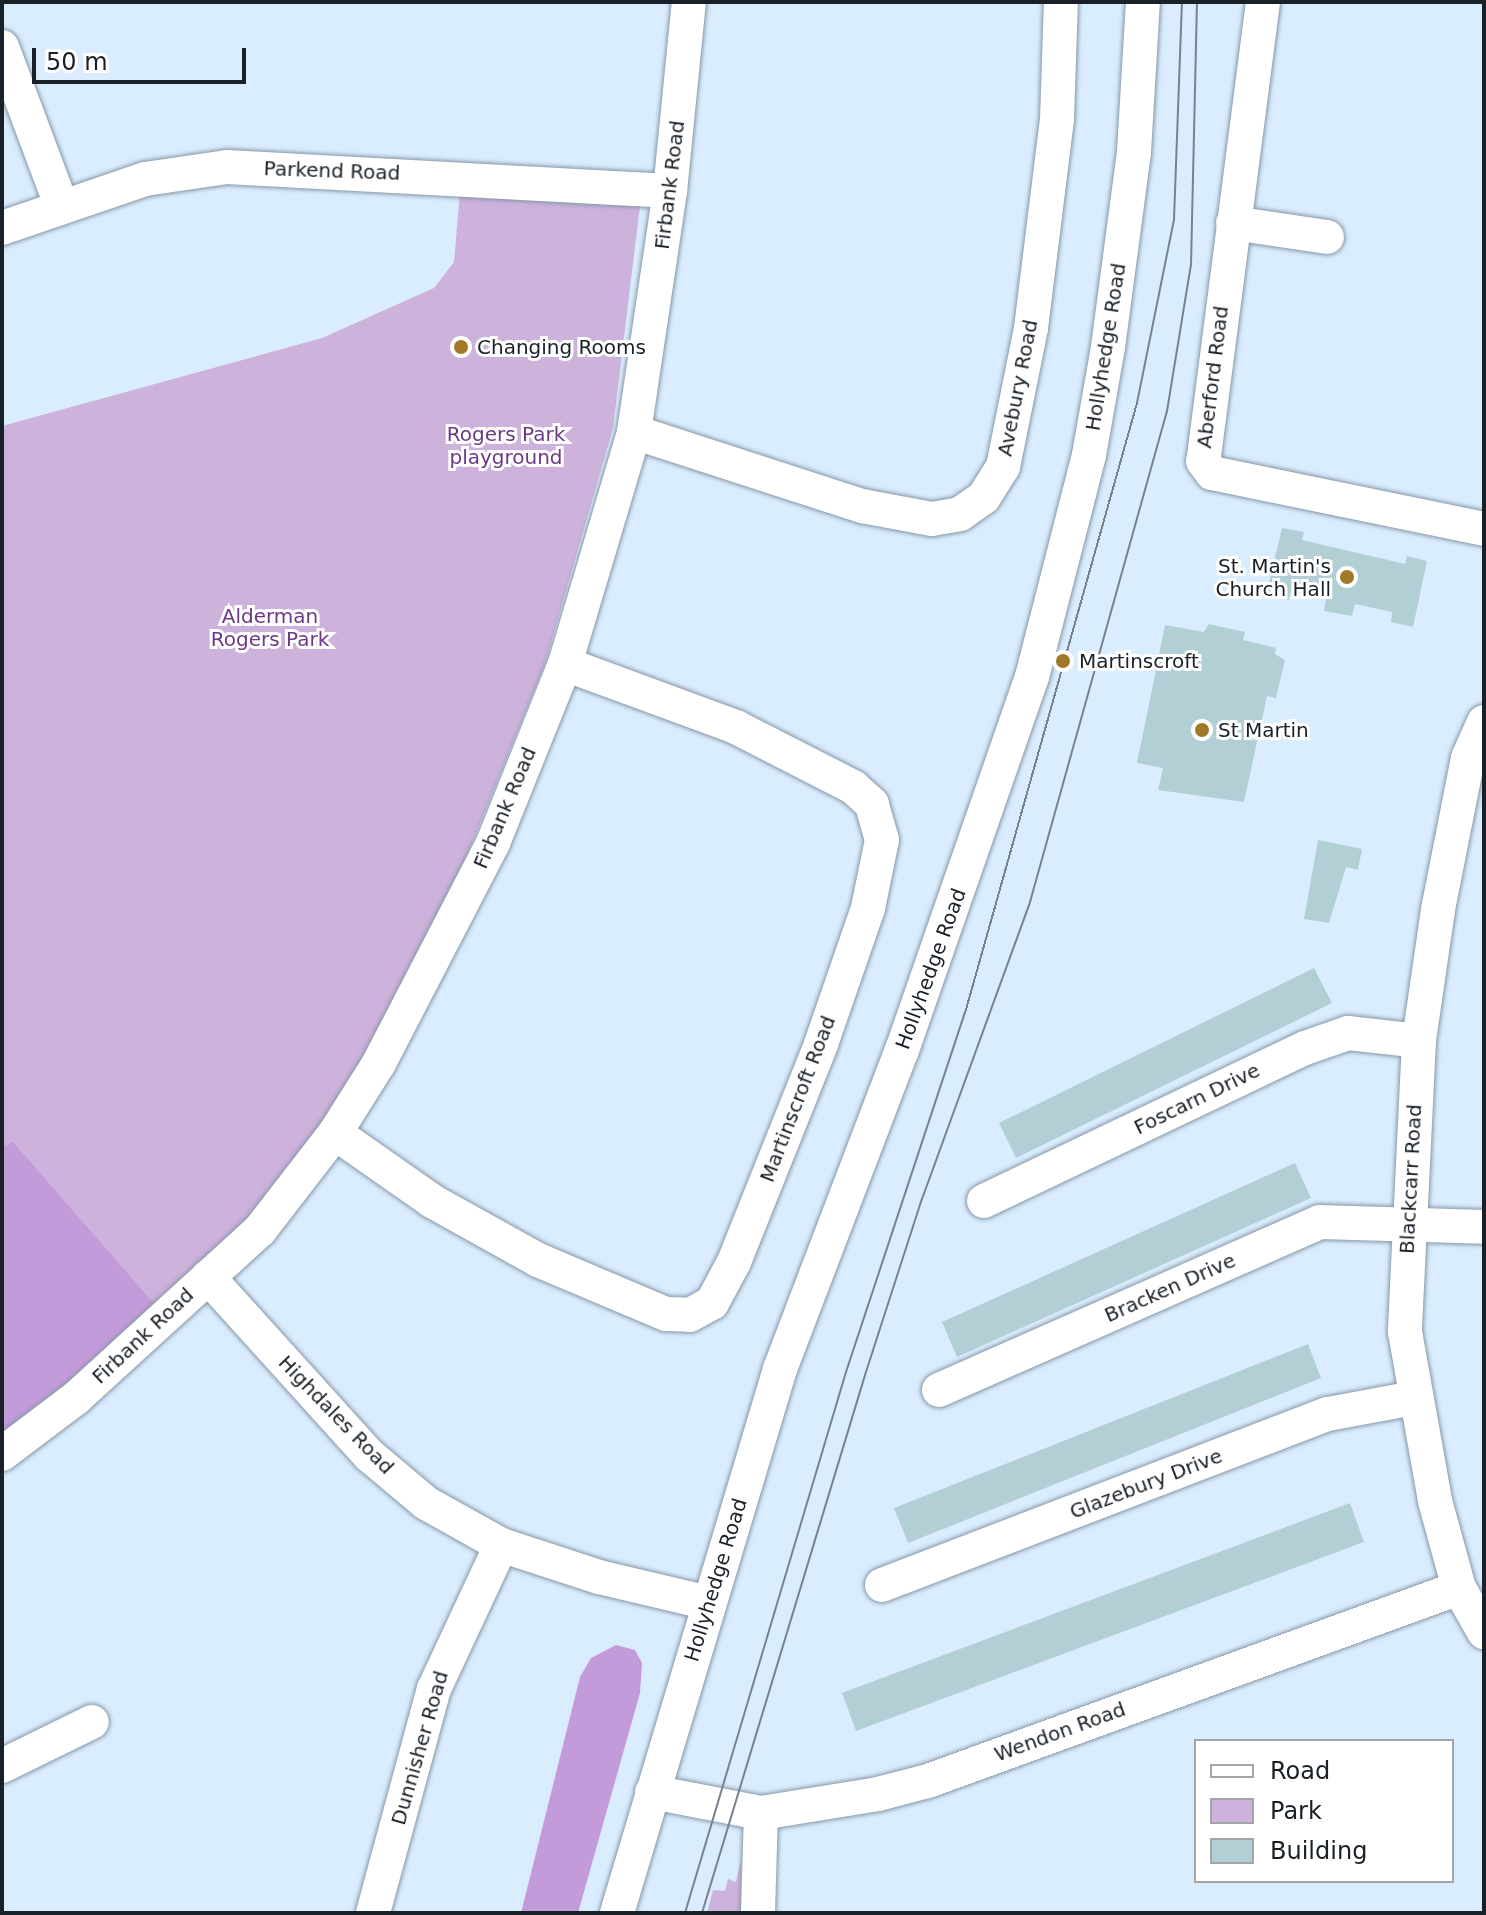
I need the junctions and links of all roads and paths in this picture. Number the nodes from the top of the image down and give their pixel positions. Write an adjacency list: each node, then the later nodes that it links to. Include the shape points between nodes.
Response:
1 (689, 2): 6 (street, Firbank Road)
2 (1061, 2): 11 (street, Avebury Road, via 1057,120 1031,328 1003,467 984,497 960,514 932,519 862,506)
3 (1143, 2): 27 (street, Hollyhedge Road, via 1134,152 1108,347 1089,455 1032,677 907,1035 780,1369)
4 (1263, 2): 8 (street, Aberford Road)
5 (2, 47): 7 (street)
6 (670, 191): 7 (street, Parkend Road, via 227,167 145,179); 11 (street, Firbank Road)
7 (61, 205): 9 (street, Parkend Road)
8 (1233, 223): 10 (street); 12 (street, Aberford Road, via 1202,454 1206,468)
9 (2, 228)
10 (1327, 237)
11 (634, 432): 13 (street, Firbank Road)
12 (1484, 529)
13 (565, 664): 16 (street, Firbank Road, via 493,843 438,956); 16 (street, Martinscroft Road, via 736,727 853,787 872,804 882,840 868,908 821,1044 734,1262 712,1303 690,1315 666,1314 525,1253 432,1201)
14 (1484, 722): 15 (street, Blackcarr Road, via 1468,758)
15 (1419, 1041): 17 (street, Foscarn Drive, via 1348,1033 1305,1048); 18 (street, Blackcarr Road)
16 (335, 1133): 20 (street, Firbank Road, via 260,1230)
17 (984, 1201)
18 (1409, 1222): 19 (street, Bracken Drive); 21 (street, Bracken Drive, via 1320,1222); 22 (street, Blackcarr Road, via 1405,1332)
19 (1484, 1227)
20 (208, 1277): 23 (street, Firbank Road, via 76,1398); 24 (street, Highdales Road, via 369,1455 426,1503)
21 (939, 1390)
22 (1414, 1398): 25 (street, Glazebury Drive, via 1328,1414); 26 (street, Blackcarr Road)
23 (2, 1454)
24 (501, 1545): 27 (street, Highdales Road, via 599,1577); 33 (street, Dunnisher Road, via 434,1689)
25 (882, 1585)
26 (1459, 1588): 28 (street, Blackcarr Road); 32 (street, Wendon Road, via 928,1781)
27 (709, 1603): 31 (street, Hollyhedge Road)
28 (1484, 1632)
29 (92, 1722): 30 (street)
30 (2, 1766)
31 (652, 1792): 32 (street, Wendon Road); 34 (street, Hollyhedge Road)
32 (761, 1813): 35 (street)
33 (373, 1913)
34 (617, 1913)
35 (758, 1913)

